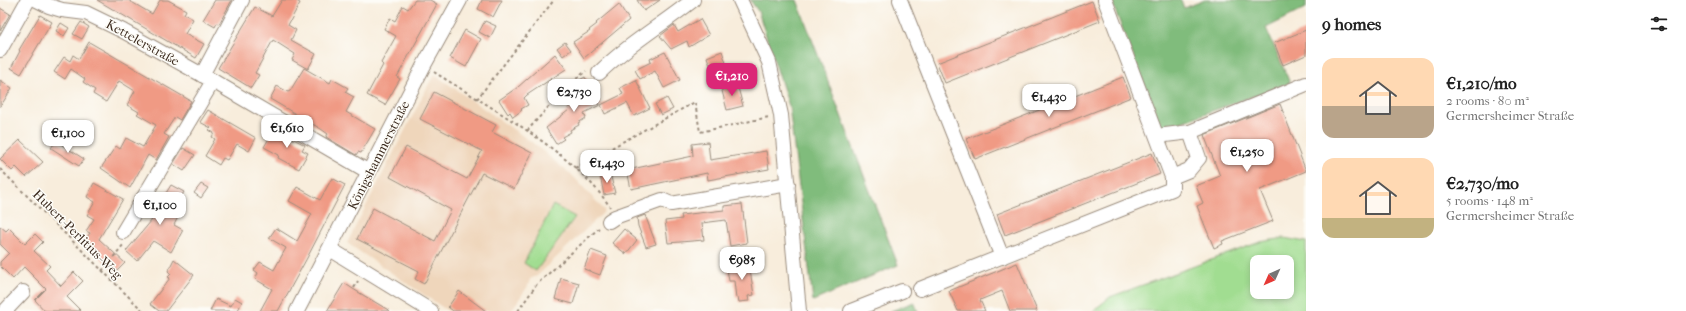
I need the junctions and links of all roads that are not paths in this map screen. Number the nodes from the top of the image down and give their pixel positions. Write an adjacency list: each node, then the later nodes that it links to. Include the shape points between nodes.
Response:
1 (28, 0): 9 (street)
2 (37, 0): 11 (street, Kettelerstraße, via 49,6 99,18)
3 (242, 0): 11 (street)
4 (460, 0): 15 (street, Königshammerstraße)
5 (693, 0): 10 (street, via 617,55)
6 (740, 0): 17 (street, via 769,62 781,115)
7 (900, 0): 21 (street)
8 (1105, 0): 14 (street)
9 (0, 50)
10 (599, 73)
11 (207, 78): 15 (street, Kettelerstraße); 19 (street)
12 (1306, 84): 13 (street)
13 (1190, 132): 14 (street); 16 (street, via 1199,158 1189,170)
14 (1157, 136): 16 (street)
15 (369, 172): 20 (street, Königshammerstraße)
16 (1172, 177): 21 (street, via 1172,189)
17 (788, 184): 18 (street, via 671,204 662,200); 28 (street)
18 (612, 219)
19 (123, 232)
20 (330, 249): 26 (street, Königshammerstraße); 27 (street)
21 (1002, 257): 22 (street)
22 (920, 289)
23 (902, 291): 29 (street)
24 (24, 292): 25 (street)
25 (5, 311)
26 (297, 311)
27 (430, 311)
28 (799, 311)
29 (851, 311)

